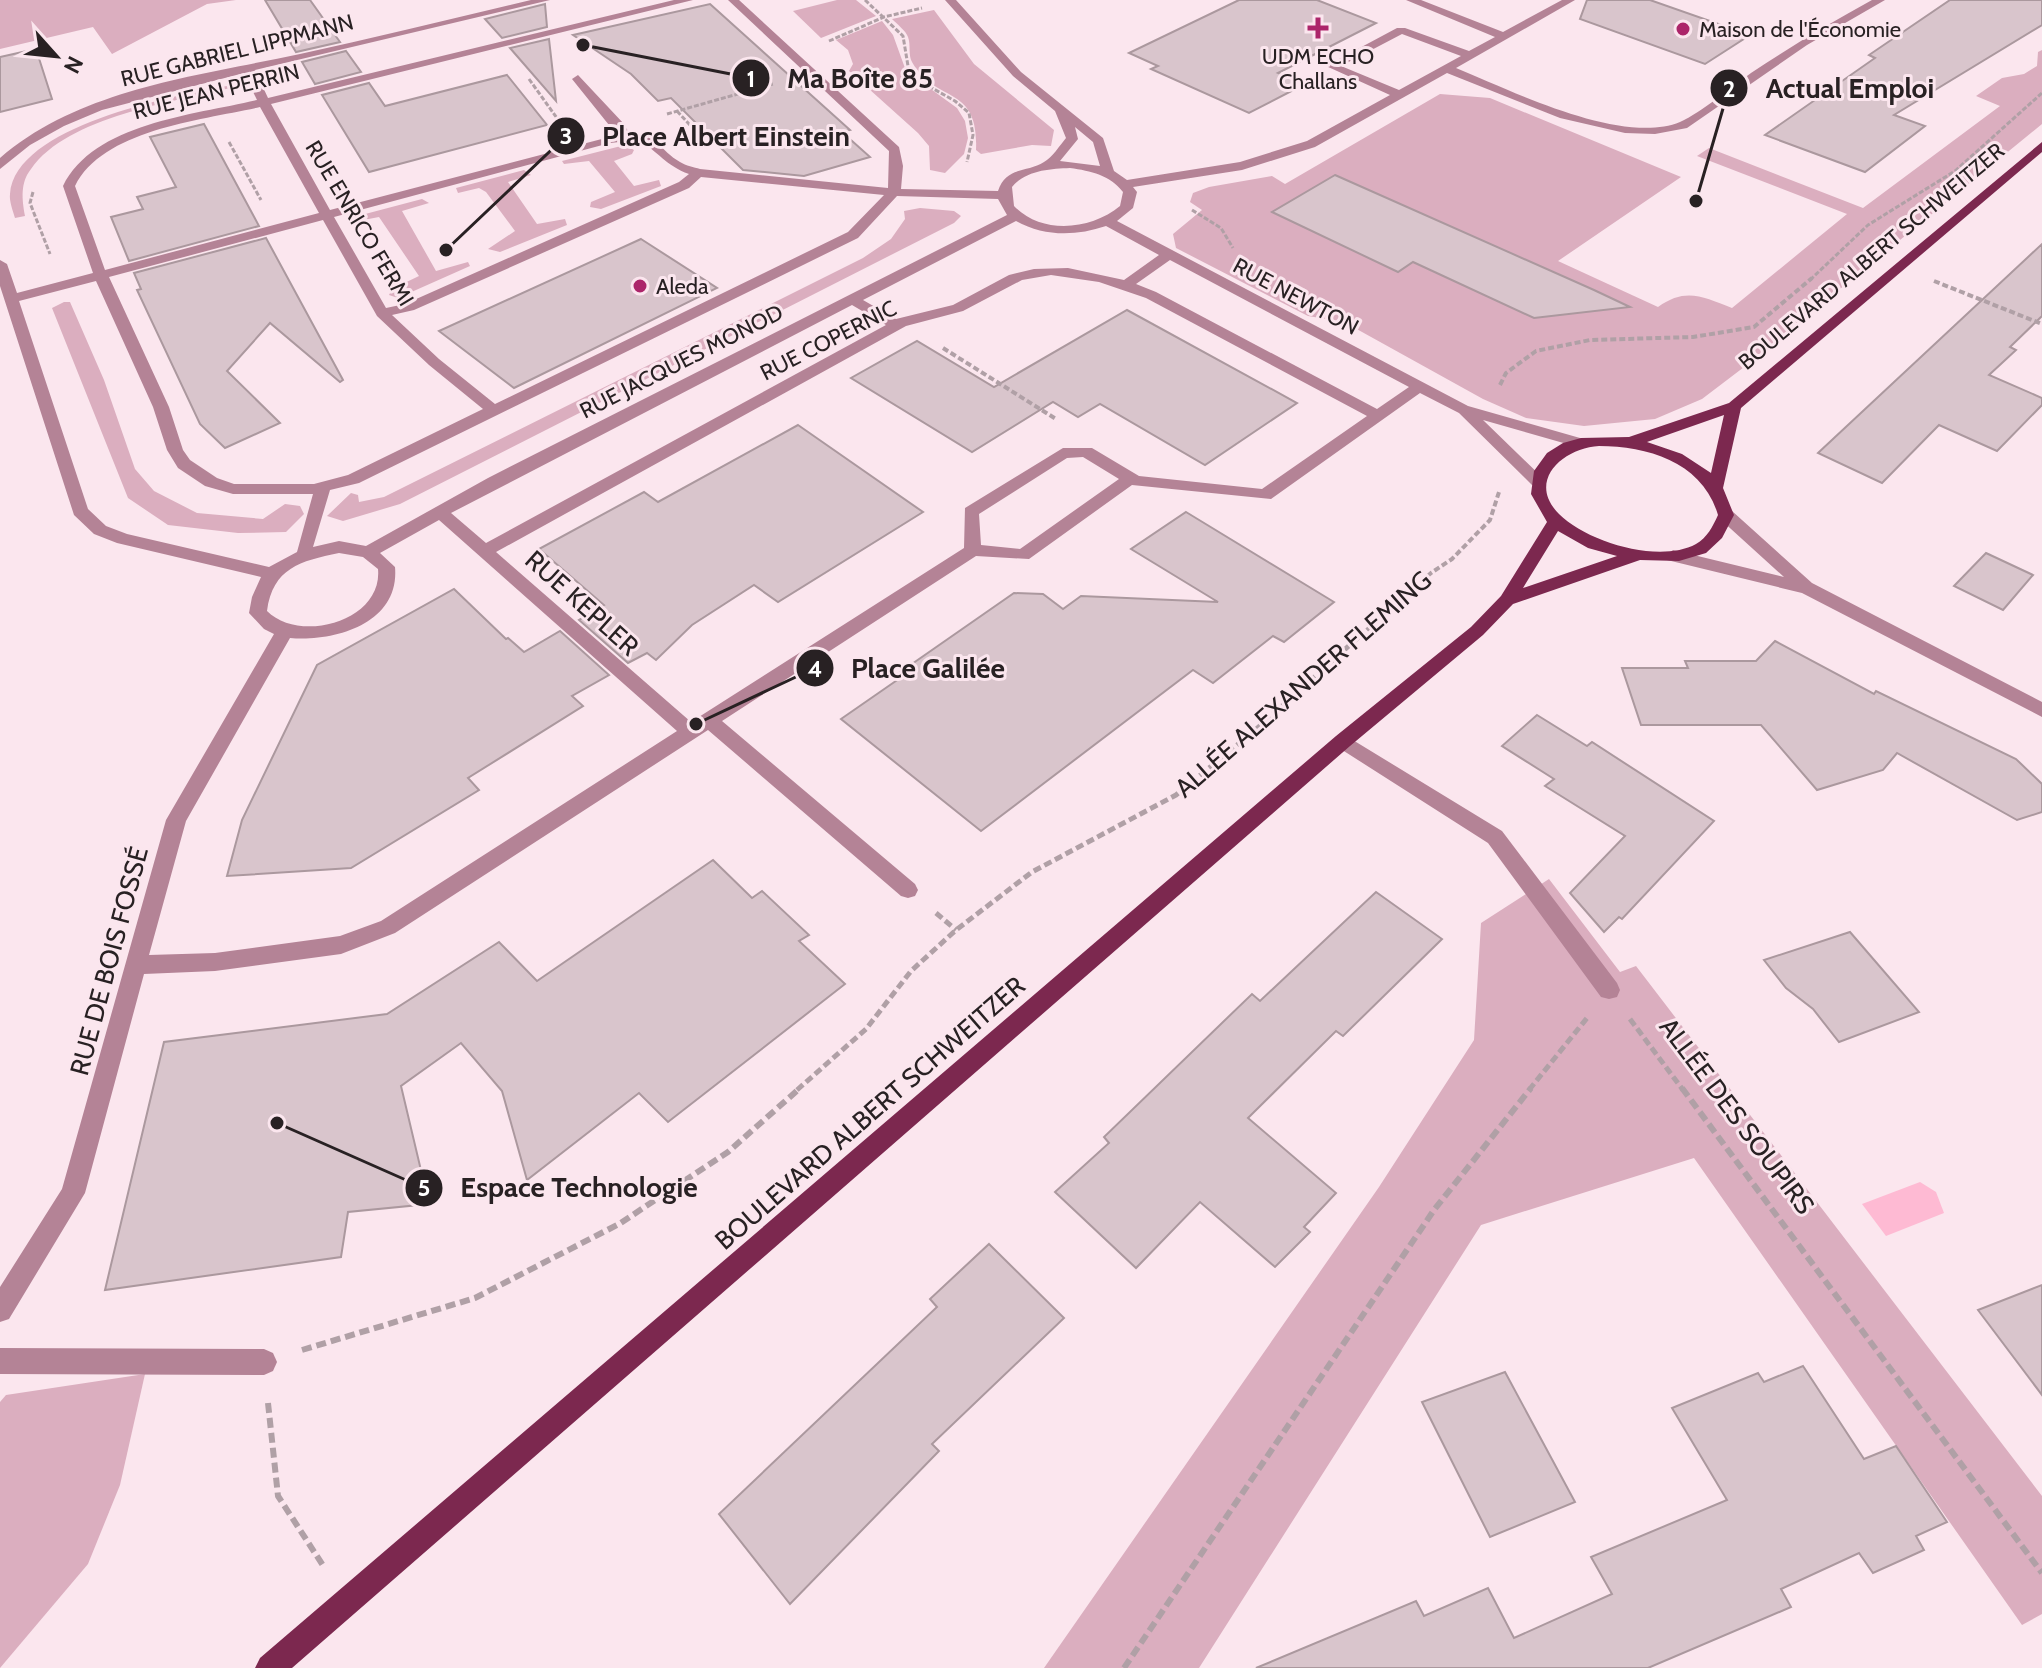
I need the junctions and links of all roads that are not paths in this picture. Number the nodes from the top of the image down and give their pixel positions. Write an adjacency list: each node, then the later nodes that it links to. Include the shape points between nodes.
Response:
1 (545, 0): 10 (street, RUE GABRIEL LIPPMANN)
2 (688, 0): 14 (street, RUE JEAN PERRIN)
3 (733, 0): 23 (street, via 895,150 900,174)
4 (950, 0): 15 (street, via 1017,74)
5 (1411, 0): 8 (street)
6 (1570, 0): 8 (street)
7 (1880, 0): 11 (street, via 1803,43 1683,125 1661,132 1583,121)
8 (1505, 37): 9 (street)
9 (1471, 56): 11 (street); 13 (street, via 1401,30 1332,66)
10 (248, 69): 14 (street, RUE ENRICO FERMI); 18 (street, RUE GABRIEL LIPPMANN, via 92,109 30,140)
11 (1448, 69): 13 (street)
12 (578, 79): 16 (street)
13 (1401, 95): 22 (street, via 1311,144 1242,166)
14 (263, 101): 25 (street, RUE ENRICO FERMI); 30 (street, RUE JEAN PERRIN, via 136,133 83,162 69,186)
15 (1054, 102): 19 (street, via 1072,139); 20 (street, via 1099,141)
16 (624, 138): 21 (street, via 640,136 675,165); 25 (street)
17 (2042, 146): 37 (main road, BOULEVARD ALBERT SCHWEITZER)
18 (0, 165)
19 (1049, 165): 20 (street); 24 (street, via 1017,176)
20 (1108, 172): 22 (street)
21 (698, 173): 23 (street); 34 (street, via 684,185 409,307)
22 (1125, 184): 27 (street, via 1130,200)
23 (895, 192): 24 (street); 39 (street, RUE JEAN PERRIN, via 853,235)
24 (1003, 195): 26 (street)
25 (328, 216): 30 (street); 34 (street, RUE ENRICO FERMI)
26 (1016, 216): 27 (street, via 1060,229); 33 (street, RUE JACQUES MONOD)
27 (1108, 222): 28 (street, RUE NEWTON)
28 (1169, 254): 31 (street); 36 (street, RUE NEWTON)
29 (0, 264): 32 (street)
30 (101, 276): 32 (street); 45 (street, RUE JEAN PERRIN, via 184,464 233,489)
31 (1126, 285): 35 (street, RUE COPERNIC, via 1077,273 1016,277 943,315); 40 (street, RUE COPERNIC)
32 (12, 299): 56 (street, via 80,511 100,530 123,539)
33 (851, 299): 35 (street); 47 (street, RUE JACQUES MONOD)
34 (382, 313): 39 (street, RUE ENRICO FERMI)
35 (896, 325): 51 (street, RUE COPERNIC)
36 (1420, 386): 38 (street, RUE NEWTON); 40 (street)
37 (1734, 406): 41 (main road, BOULEVARD ALBERT SCHWEITZER); 46 (main road, BOULEVARD ALBERT SCHWEITZER)
38 (1463, 409): 42 (street, RUE NEWTON); 44 (street, RUE NEWTON)
39 (495, 411): 45 (street, RUE JEAN PERRIN, via 398,460)
40 (1378, 416): 43 (street, via 1265,495)
41 (1630, 442): 42 (main road); 46 (main road, via 1675,456)
42 (1581, 443): 44 (main road, via 1559,451 1545,464)
43 (1131, 478): 50 (street, via 1023,555); 50 (street, via 1086,452 1063,453 971,512)
44 (1538, 481): 49 (main road, via 1542,501)
45 (323, 487): 53 (street)
46 (1716, 487): 48 (main road)
47 (440, 512): 51 (street, RUE KEPLER); 52 (street, RUE JACQUES MONOD)
48 (1726, 515): 55 (main road, via 1718,534 1700,549); 57 (street)
49 (1556, 521): 54 (main road, via 1605,549); 58 (main road, BOULEVARD ALBERT SCHWEITZER)
50 (973, 550): 61 (street)
51 (485, 551): 62 (street, RUE KEPLER)
52 (368, 552): 53 (street, via 339,547); 59 (street, via 386,567 387,587 371,610 342,627 307,634)
53 (305, 554): 56 (street)
54 (1635, 556): 55 (main road); 58 (main road, BOULEVARD ALBERT SCHWEITZER)
55 (1673, 556): 57 (street)
56 (273, 574): 59 (street, via 259,592 258,613)
57 (1807, 588): 60 (street)
58 (1507, 600): 63 (main road, BOULEVARD ALBERT SCHWEITZER)
59 (285, 631): 65 (street, RUE DE BOIS FOSSÉ, via 176,820)
60 (2042, 710)
61 (709, 721): 62 (street); 64 (street)
62 (691, 733): 65 (street, via 388,927 341,945 215,962)
63 (1343, 741): 66 (street, via 1495,837); 70 (main road, BOULEVARD ALBERT SCHWEITZER)
64 (908, 890)
65 (137, 965): 67 (street, RUE DE BOIS FOSSÉ, via 73,1193)
66 (1609, 990)
67 (0, 1310)
68 (0, 1361): 69 (street)
69 (264, 1362)
70 (270, 1668)

